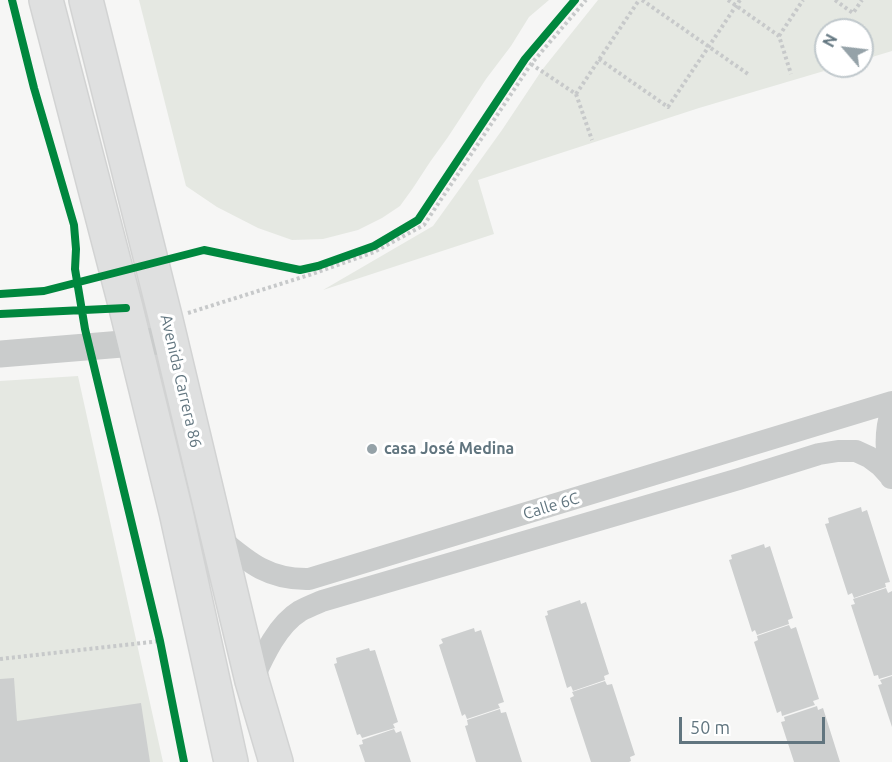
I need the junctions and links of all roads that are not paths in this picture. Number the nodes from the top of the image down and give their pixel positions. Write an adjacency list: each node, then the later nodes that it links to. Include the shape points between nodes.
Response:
1 (46, 0): 4 (main road)
2 (86, 0): 3 (main road, Avenida Carrera 86)
3 (168, 330): 4 (street); 9 (main road, Avenida Carrera 86)
4 (134, 343): 5 (street); 11 (main road)
5 (0, 354)
6 (892, 402): 9 (street, Calle 6C, via 309,579 292,580 262,570)
7 (892, 409): 8 (street, via 886,438)
8 (892, 479): 10 (street, Calle 6C, via 881,466 856,451 819,454 322,601 298,612 280,631)
9 (218, 537): 10 (main road, Avenida Carrera 86)
10 (252, 681): 12 (main road, Avenida Carrera 86)
11 (231, 762)
12 (276, 762)

